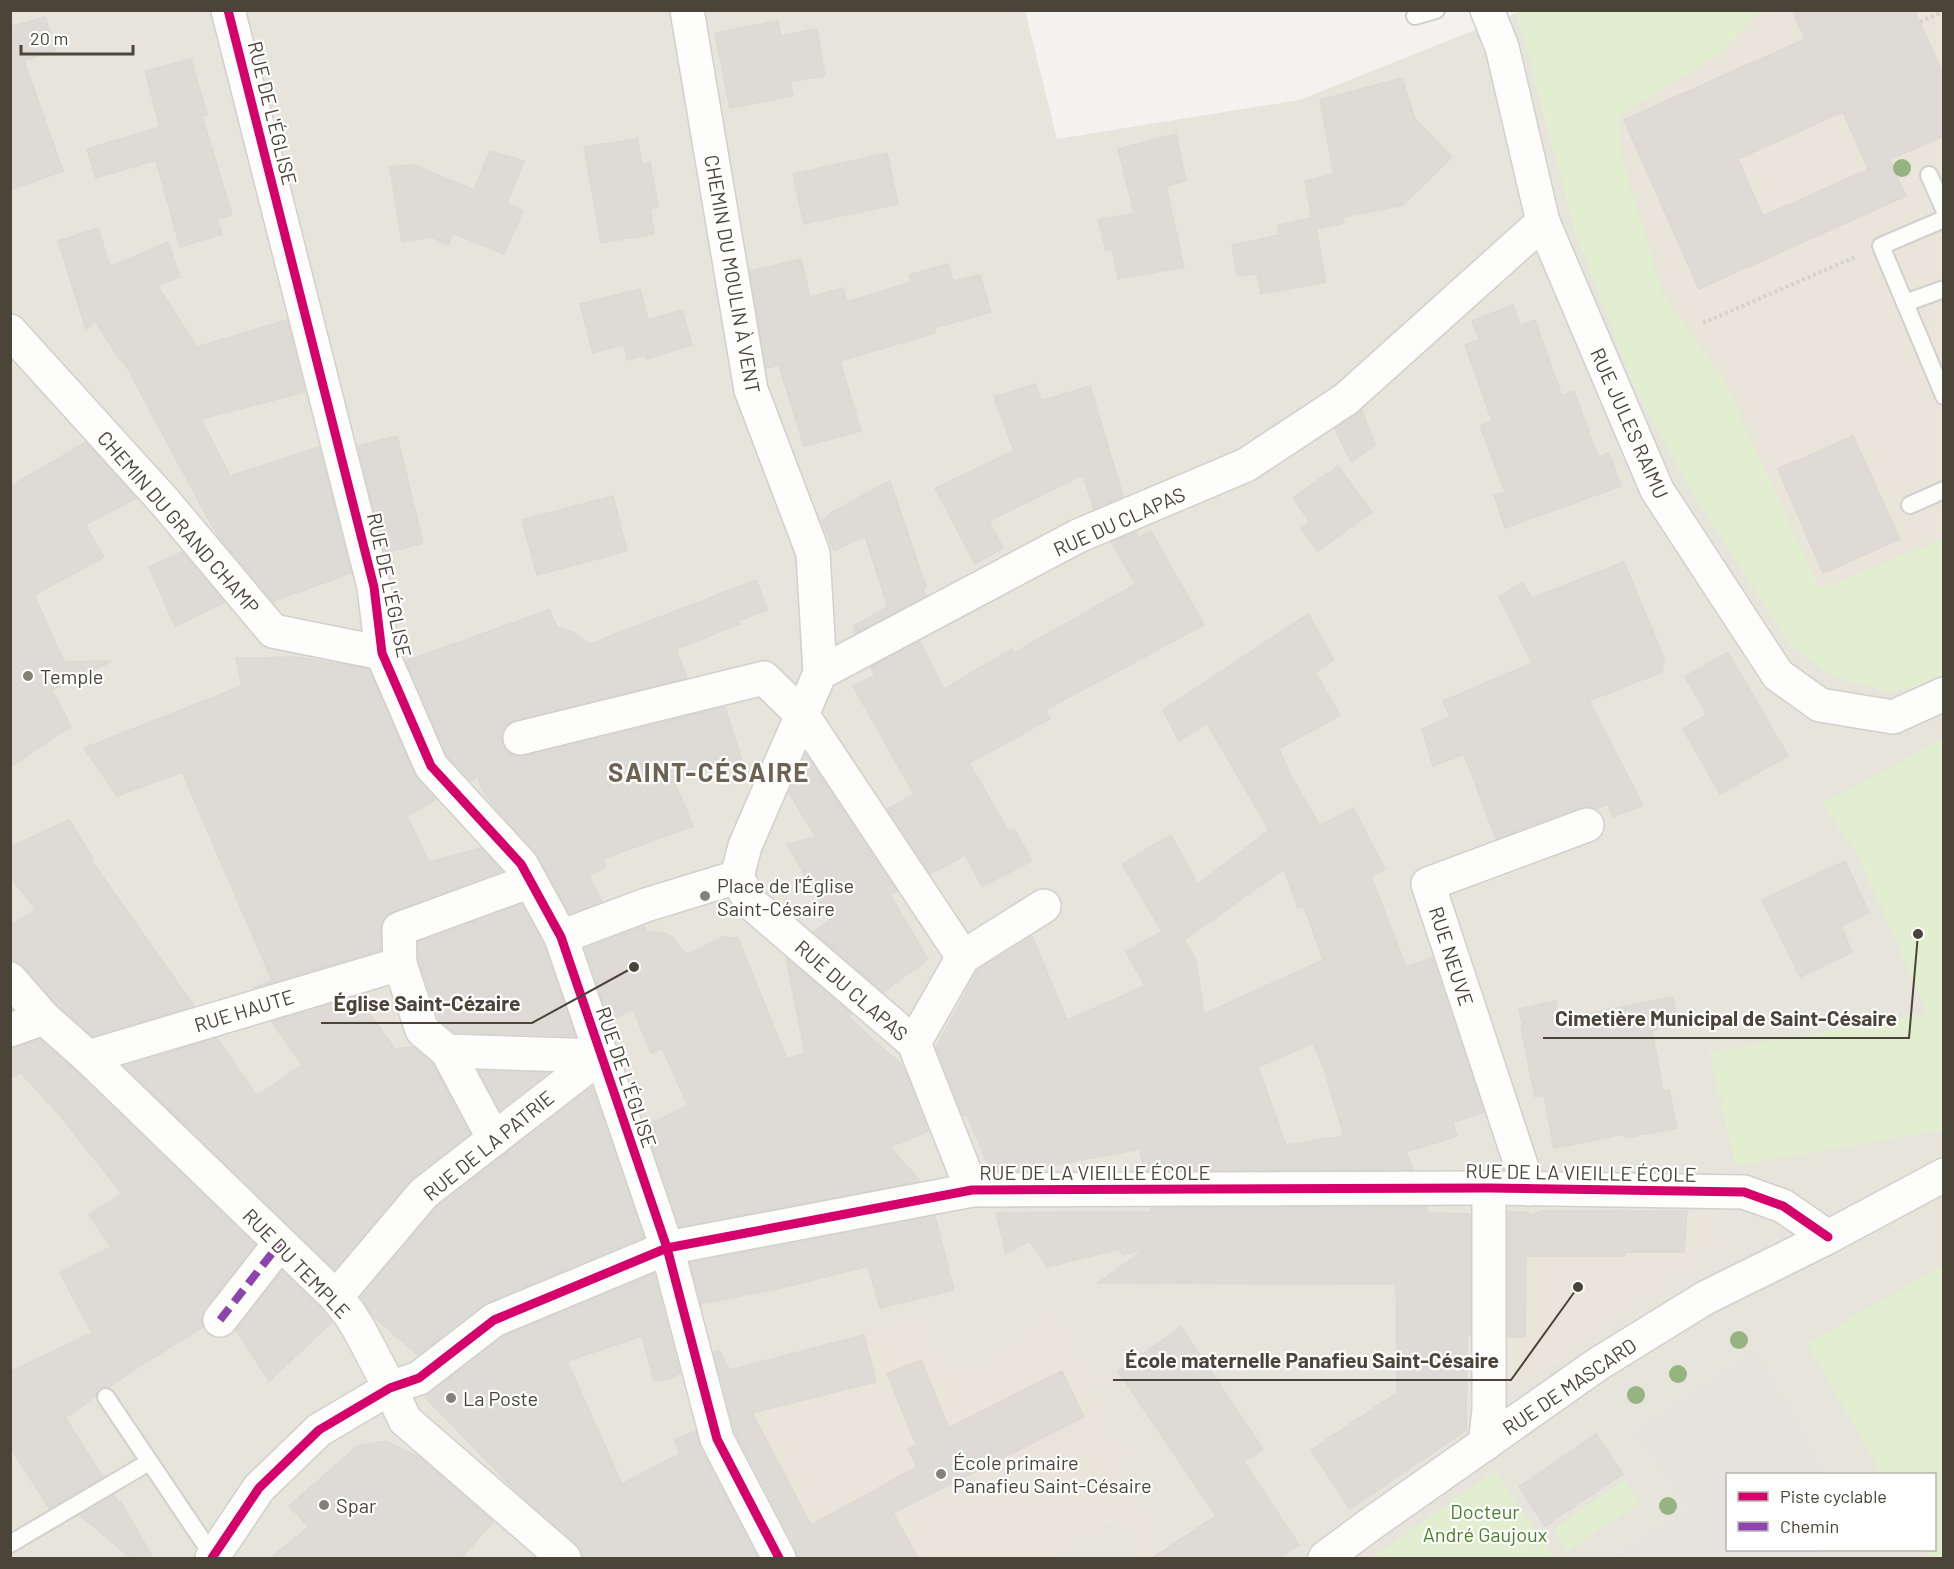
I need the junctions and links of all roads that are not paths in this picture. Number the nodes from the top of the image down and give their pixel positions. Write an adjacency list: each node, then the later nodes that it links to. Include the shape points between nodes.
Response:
1 (228, 10): 15 (street, RUE DE L'ÉGLISE, via 374,587)
2 (687, 10): 16 (street, CHEMIN DU MOULIN À VENT, via 751,390 813,553)
3 (1436, 10): 5 (lane)
4 (1487, 10): 8 (street, RUE JULES RAIMU, via 1502,47)
5 (1415, 15)
6 (1929, 175): 7 (lane)
7 (1942, 221): 10 (lane, via 1881,246)
8 (1543, 222): 16 (street, RUE DU CLAPAS, via 1346,399 1246,465 1078,536); 17 (street, RUE JULES RAIMU, via 1657,490 1778,675 1820,705 1893,717)
9 (1944, 289): 10 (lane)
10 (1905, 303): 12 (lane)
11 (10, 331): 15 (street, CHEMIN DU GRAND CHAMP, via 164,501 273,631)
12 (1944, 396)
13 (1944, 490): 14 (lane)
14 (1910, 505)
15 (382, 652): 21 (street, RUE DE L'ÉGLISE, via 431,766 521,864)
16 (820, 673): 18 (street)
17 (1944, 694)
18 (802, 716): 19 (street, via 764,678); 22 (street, via 745,846); 25 (street)
19 (520, 738)
20 (1587, 825): 37 (street, RUE NEUVE, via 1428,884)
21 (531, 881): 24 (street, RUE DE L'ÉGLISE); 26 (street, via 399,929)
22 (744, 890): 24 (street, via 646,905); 30 (street, RUE DU CLAPAS)
23 (1044, 906): 25 (street)
24 (561, 937): 32 (street, RUE DE L'ÉGLISE)
25 (963, 957): 30 (street)
26 (400, 964): 31 (street, via 422,1030); 33 (street, RUE HAUTE)
27 (10, 979): 28 (street, RUE DU TEMPLE)
28 (44, 1018): 29 (street); 33 (street, RUE DU TEMPLE)
29 (10, 1030)
30 (914, 1043): 38 (street, RUE DU CLAPAS)
31 (447, 1051): 32 (street); 34 (street)
32 (601, 1056): 34 (street, RUE DE LA PATRIE); 41 (street, RUE DE L'ÉGLISE)
33 (88, 1057): 40 (street, RUE DU TEMPLE)
34 (494, 1139): 42 (street, RUE DE LA PATRIE, via 424,1194)
35 (1944, 1175): 39 (street)
36 (1489, 1188): 37 (street, RUE DE LA VIEILLE ÉCOLE); 38 (street, RUE DE LA VIEILLE ÉCOLE); 46 (street, via 1490,1410)
37 (1528, 1189): 39 (street, RUE DE LA VIEILLE ÉCOLE, via 1744,1192 1783,1206)
38 (972, 1190): 41 (street, RUE DE LA VIEILLE ÉCOLE)
39 (1828, 1237): 46 (street, RUE DE MASCARD, via 1705,1298 1598,1364)
40 (280, 1243): 42 (street, RUE DU TEMPLE); 43 (street)
41 (667, 1248): 44 (street, RUE DE LA VIEILLE ÉCOLE, via 494,1320 419,1378); 51 (street, RUE DE L'ÉGLISE, via 717,1439)
42 (336, 1296): 44 (street, RUE DU TEMPLE, via 350,1313)
43 (220, 1320)
44 (390, 1388): 49 (street, RUE DE LA VIEILLE ÉCOLE, via 319,1430 259,1488); 50 (street, RUE DU TEMPLE, via 405,1420)
45 (106, 1397): 47 (lane)
46 (1485, 1444): 52 (street, RUE DE MASCARD)
47 (149, 1462): 48 (lane); 49 (lane)
48 (10, 1544)
49 (213, 1557)
50 (564, 1558)
51 (778, 1558)
52 (1325, 1558)

